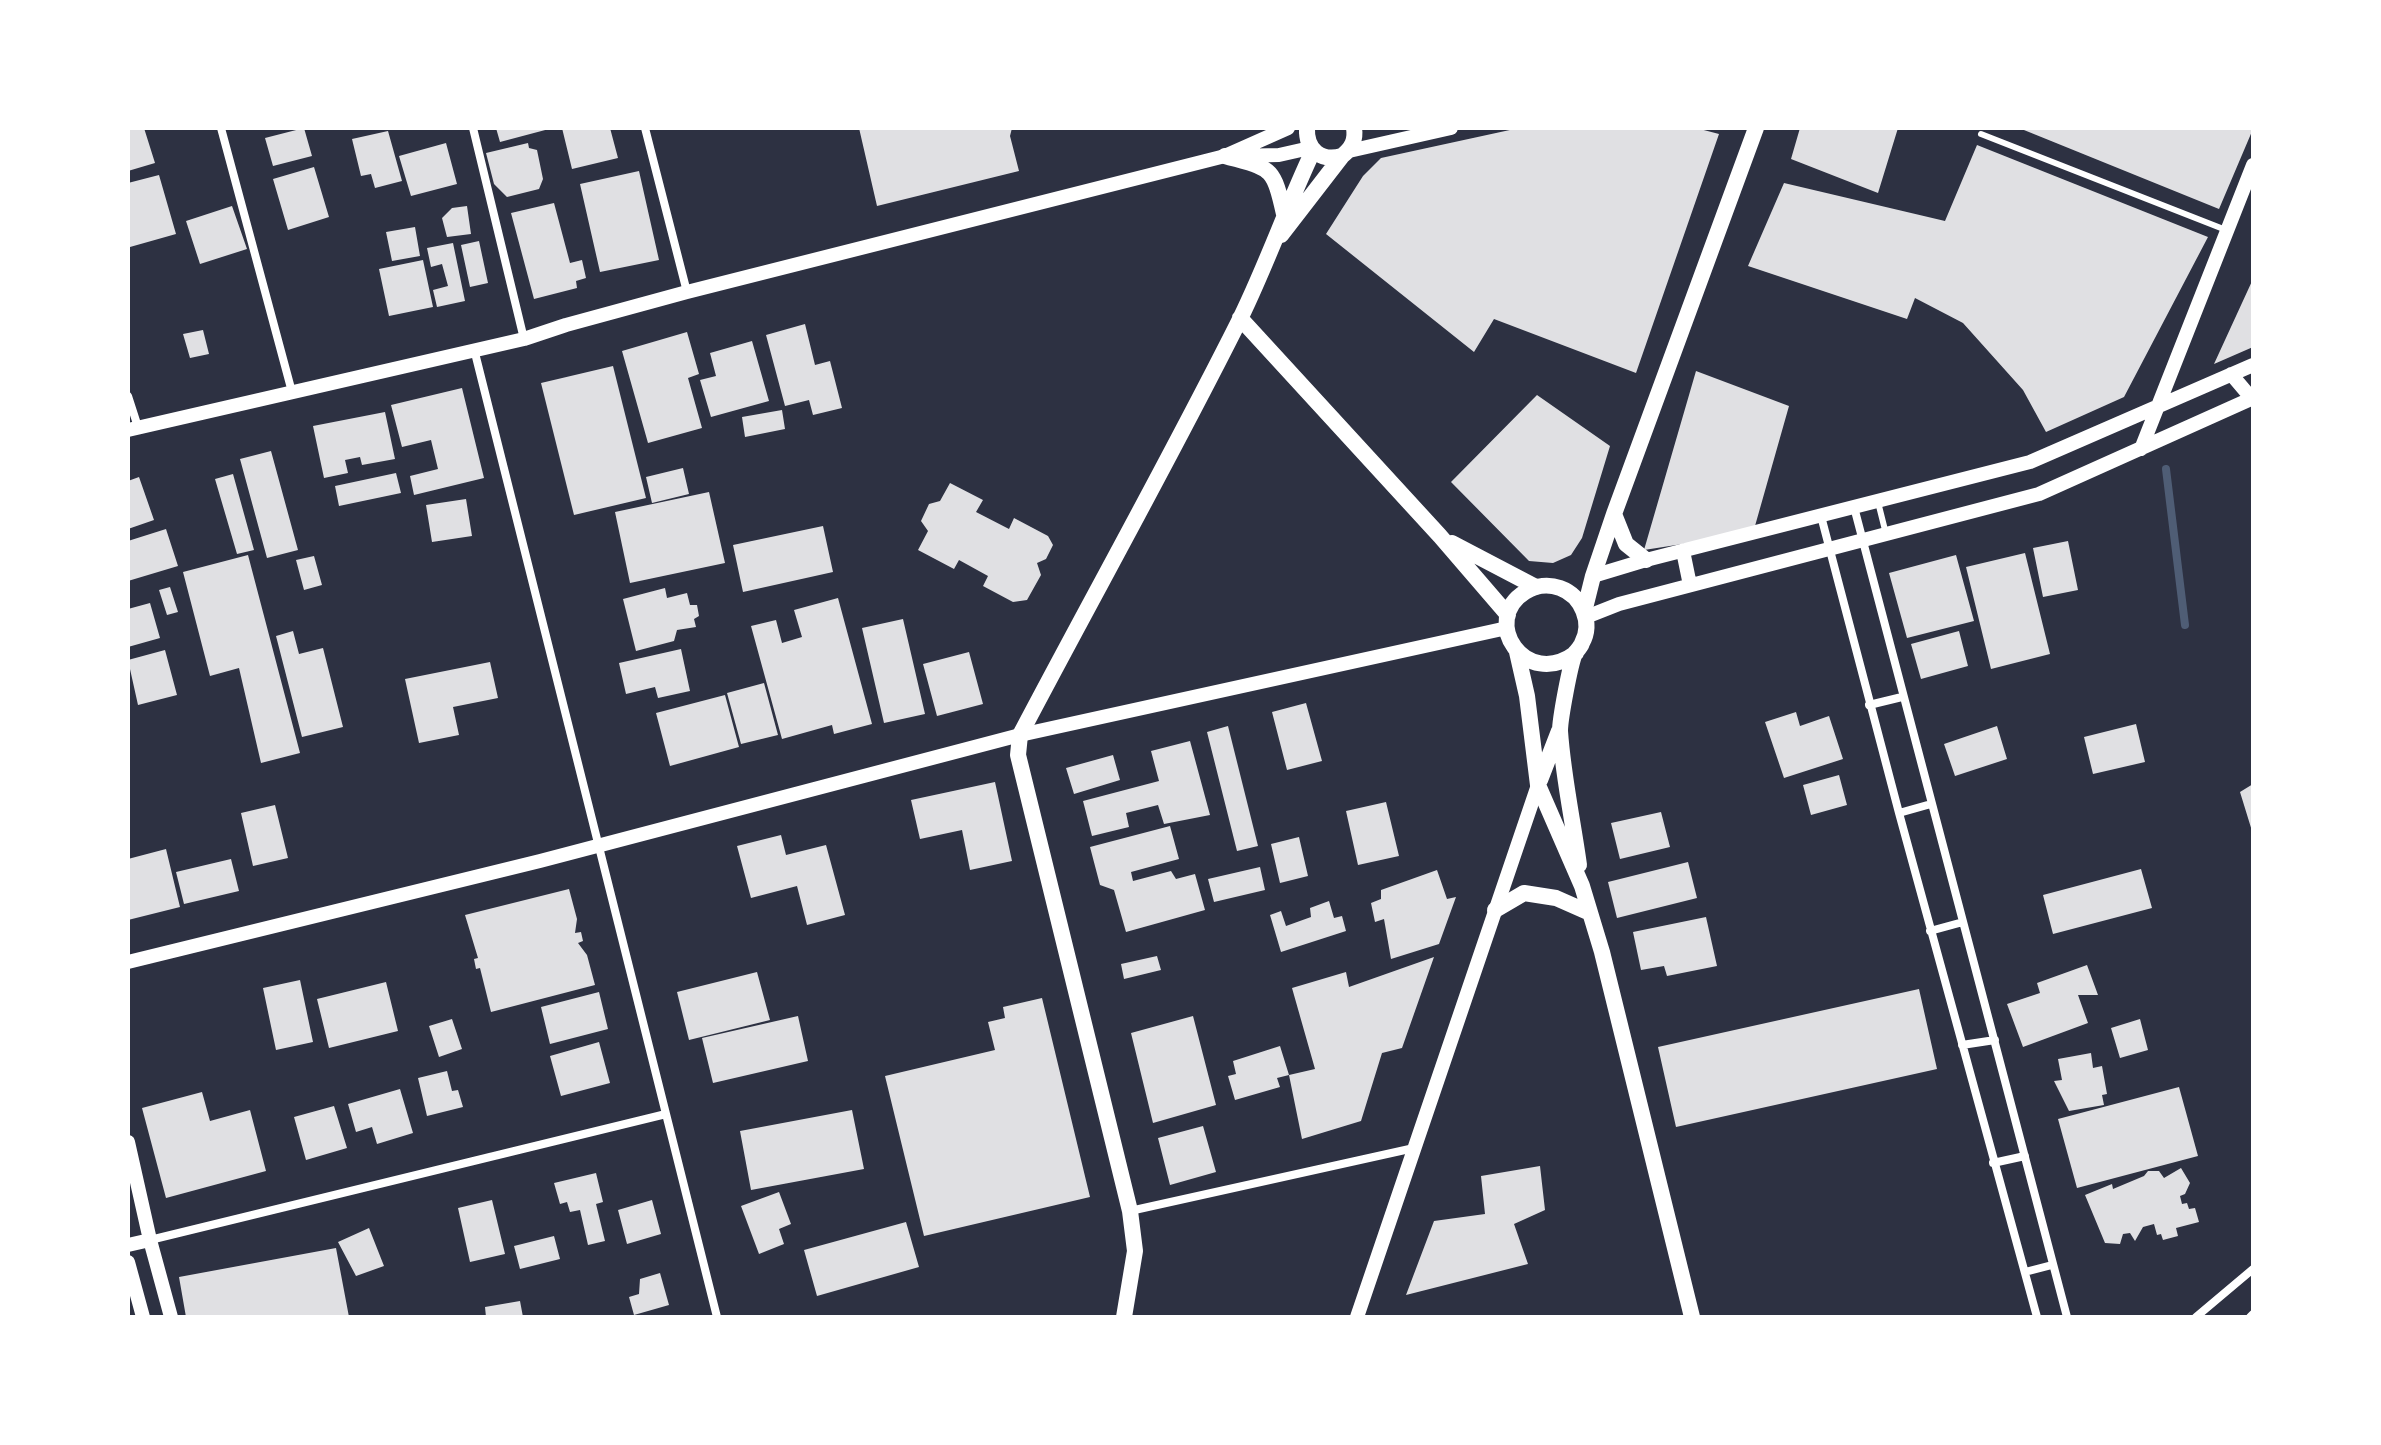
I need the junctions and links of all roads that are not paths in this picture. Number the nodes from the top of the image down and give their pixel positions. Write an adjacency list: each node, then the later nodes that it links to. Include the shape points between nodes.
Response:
1 (221, 128): 23 (street)
2 (473, 128): 19 (street)
3 (645, 128): 17 (street)
4 (1288, 128): 12 (street)
5 (1307, 128): 10 (main road)
6 (1354, 128): 11 (main road, via 1354,143)
7 (1451, 128): 11 (street)
8 (1756, 128): 31 (main road)
9 (1981, 134): 15 (lane)
10 (1312, 149): 11 (main road, via 1327,158); 12 (street); 14 (main road)
11 (1346, 153): 16 (main road)
12 (1225, 156): 14 (main road, via 1267,168); 17 (street)
13 (2253, 165): 15 (street)
14 (1284, 214): 16 (main road)
15 (2226, 230): 26 (street)
16 (1275, 243): 18 (main road)
17 (687, 292): 19 (street)
18 (1240, 318): 34 (main road); 50 (main road)
19 (524, 339): 20 (street)
20 (474, 349): 23 (street); 54 (street)
21 (2253, 365): 22 (street)
22 (2231, 374): 25 (street); 26 (street)
23 (292, 392): 27 (street)
24 (128, 396): 27 (street)
25 (2253, 399): 28 (street)
26 (2158, 404): 28 (street); 29 (street, via 2030,462)
27 (133, 429)
28 (2141, 449): 33 (street, via 2039,494)
29 (1878, 501): 30 (street); 33 (lane)
30 (1854, 507): 32 (street); 35 (street)
31 (1614, 514): 38 (main road, via 1626,544); 39 (main road)
32 (1821, 516): 36 (street); 37 (street)
33 (1886, 534): 35 (street)
34 (1440, 536): 41 (main road); 44 (main road)
35 (1861, 540): 36 (street); 47 (street)
36 (1829, 549): 40 (street); 48 (street)
37 (1683, 551): 38 (street); 40 (street)
38 (1646, 560): 39 (street)
39 (1593, 576): 42 (main road); 43 (main road)
40 (1690, 585): 43 (street)
41 (1536, 587): 42 (main road); 44 (main road, via 1523,592)
42 (1562, 589): 43 (main road)
43 (1585, 614): 46 (main road, via 1586,630)
44 (1507, 622): 45 (main road); 50 (street)
45 (1517, 652): 46 (main road, via 1527,660 1553,665); 51 (main road)
46 (1576, 653): 49 (main road)
47 (1902, 697): 48 (street); 52 (street)
48 (1869, 705): 53 (street)
49 (1560, 728): 51 (main road); 55 (main road)
50 (1020, 735): 54 (street); 68 (main road, via 1018,755)
51 (1538, 785): 55 (main road); 56 (street)
52 (1931, 804): 53 (street); 58 (street)
53 (1899, 813): 59 (street)
54 (600, 845): 60 (street); 63 (street)
55 (1582, 886): 57 (main road)
56 (1495, 910): 57 (main road, via 1524,893 1556,898); 65 (street)
57 (1590, 913): 80 (main road)
58 (1963, 922): 59 (street); 61 (street)
59 (1930, 931): 62 (street)
60 (128, 962)
61 (1995, 1040): 62 (street); 66 (street)
62 (1962, 1045): 67 (street)
63 (666, 1114): 69 (street); 77 (street)
64 (128, 1142): 69 (street)
65 (1416, 1147): 68 (street); 79 (street)
66 (2025, 1156): 67 (street); 72 (street)
67 (1993, 1163): 74 (street)
68 (1130, 1211): 78 (main road, via 1135,1251)
69 (150, 1240): 70 (street); 76 (street)
70 (128, 1245)
71 (128, 1262): 75 (street)
72 (2052, 1265): 74 (street); 82 (street)
73 (2253, 1269): 83 (street)
74 (2025, 1272): 81 (street)
75 (143, 1317)
76 (171, 1317)
77 (717, 1317)
78 (1124, 1317)
79 (1357, 1317)
80 (1692, 1317)
81 (2037, 1317)
82 (2067, 1317)
83 (2196, 1317)

